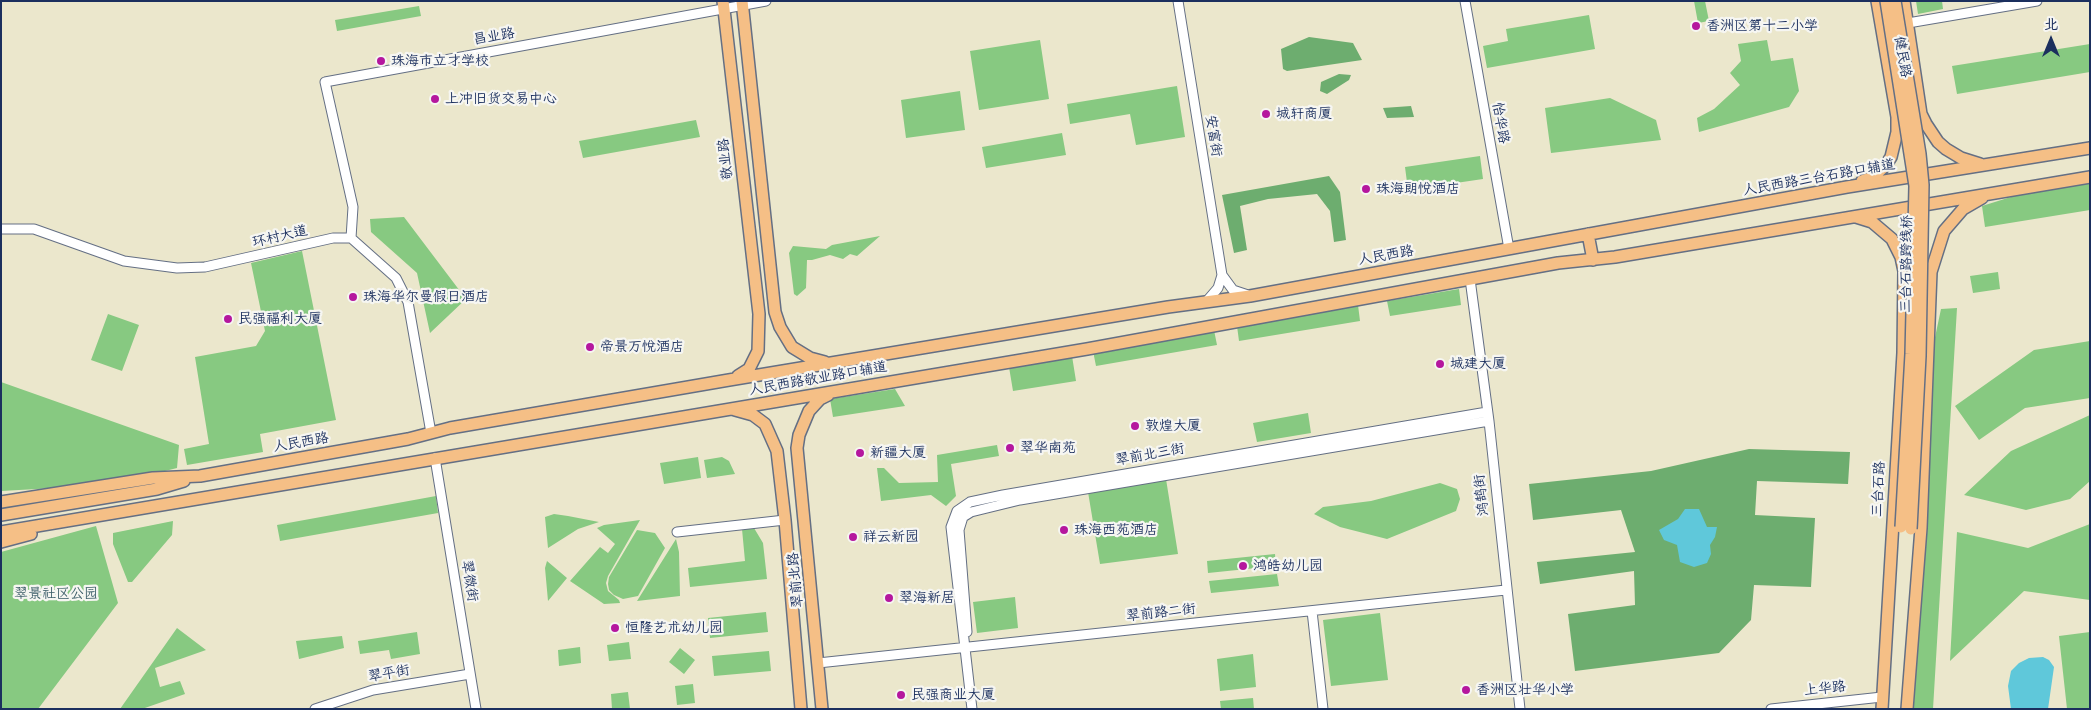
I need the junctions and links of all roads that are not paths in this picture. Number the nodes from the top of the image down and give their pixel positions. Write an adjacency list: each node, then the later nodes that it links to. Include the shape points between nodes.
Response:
1 (766, 1): 9 (street, 昌业路)
2 (1178, 1): 24 (street, 安富街)
3 (1465, 1): 22 (street, 怡华路)
4 (1877, 1): 15 (main road, 健民路, via 1897,118 1896,140 1886,165 1873,177)
5 (1886, 1): 42 (main road, 三台石路跨线桥, bridge, via 1915,186)
6 (1895, 1): 42 (main road, 三台石路跨线桥, bridge, via 1920,154 1924,199 1920,356)
7 (1904, 1): 11 (main road, 健民路)
8 (2037, 1): 11 (street)
9 (743, 3): 10 (street, 昌业路); 29 (main road, via 775,312 792,347 810,358)
10 (723, 5): 20 (street, 昌业路, via 325,82 353,207); 30 (main road, 敬业路, via 759,314 758,351 754,362 741,375)
11 (1908, 23): 13 (main road, 健民路, via 1922,114 1931,134 1961,158)
12 (2090, 148): 13 (main road, 人民西路三台石路口辅道)
13 (1992, 164): 15 (main road, 人民西路三台石路口辅道)
14 (2090, 177): 16 (main road)
15 (1847, 187): 19 (main road, 人民西路三台石路口辅道)
16 (1995, 193): 17 (main road); 47 (main road, via 1969,205 1950,223 1941,237 1931,272)
17 (1851, 217): 23 (main road); 46 (main road, 三台石路, via 1872,222 1886,233 1897,248 1904,271 1903,353)
18 (1, 229): 20 (street, 环村大道, via 34,229 124,261 177,268 205,267 333,238)
19 (1588, 234): 21 (main road, 人民西路三台石路口辅道); 23 (main road)
20 (351, 238): 34 (street, via 396,278 408,302)
21 (1554, 242): 22 (main road, 人民西路)
22 (1509, 249): 26 (main road, 人民西路)
23 (1593, 260): 25 (main road)
24 (1222, 275): 26 (street, via 1233,290); 28 (street, via 1218,288)
25 (1470, 279): 31 (main road, 人民西路敬业路口辅道); 33 (street, 鸿鹄街)
26 (1250, 296): 27 (main road, 人民西路)
27 (1224, 300): 28 (main road, 人民西路敬业路口辅道)
28 (1206, 302): 29 (main road, 人民西路敬业路口辅道)
29 (835, 363): 30 (main road, 人民西路敬业路口辅道)
30 (729, 380): 34 (main road, 人民西路敬业路口辅道)
31 (839, 391): 32 (main road, 人民西路敬业路口辅道); 51 (main road, 翠前北路, via 820,399 814,406 802,426 797,448)
32 (731, 409): 36 (main road, 人民西路敬业路口辅道); 41 (main road, 翠前北路, via 759,419 768,430 777,450)
33 (1488, 417): 48 (street, 鸿鹄街); 50 (street, 翠前北三街, via 1025,499 971,512 964,516 959,530 968,628)
34 (431, 433): 35 (main road, 人民西路敬业路口辅道)
35 (408, 439): 37 (main road, 人民西路)
36 (435, 458): 38 (main road, 人民西路敬业路口辅道); 52 (street, 翠微街)
37 (200, 476): 39 (main road, 人民西路, via 153,478); 40 (main road, 人民西路, via 157,490)
38 (204, 498): 43 (main road); 45 (main road, via 148,513 26,534)
39 (1, 502)
40 (1, 514)
41 (786, 520): 44 (street); 56 (main road, 翠前北路)
42 (1906, 528): 46 (main road); 47 (main road)
43 (1, 532)
44 (677, 532)
45 (1, 542)
46 (1889, 573): 53 (main road, 三台石路)
47 (1918, 575): 62 (main road)
48 (1506, 590): 49 (street, 翠前路二街); 60 (street, 鸿鹄街)
49 (1312, 611): 50 (street, 翠前路二街); 59 (street)
50 (965, 647): 51 (street, 翠前路二街); 58 (street, 翠前北三街)
51 (818, 662): 57 (main road, 翠前北路)
52 (470, 674): 54 (street, 翠平街, via 373,690); 55 (street, 翠微街)
53 (1882, 703): 61 (street, 上华路)
54 (315, 709)
55 (476, 709)
56 (801, 709)
57 (822, 709)
58 (972, 709)
59 (1323, 709)
60 (1520, 709)
61 (1771, 709)
62 (1907, 709)

